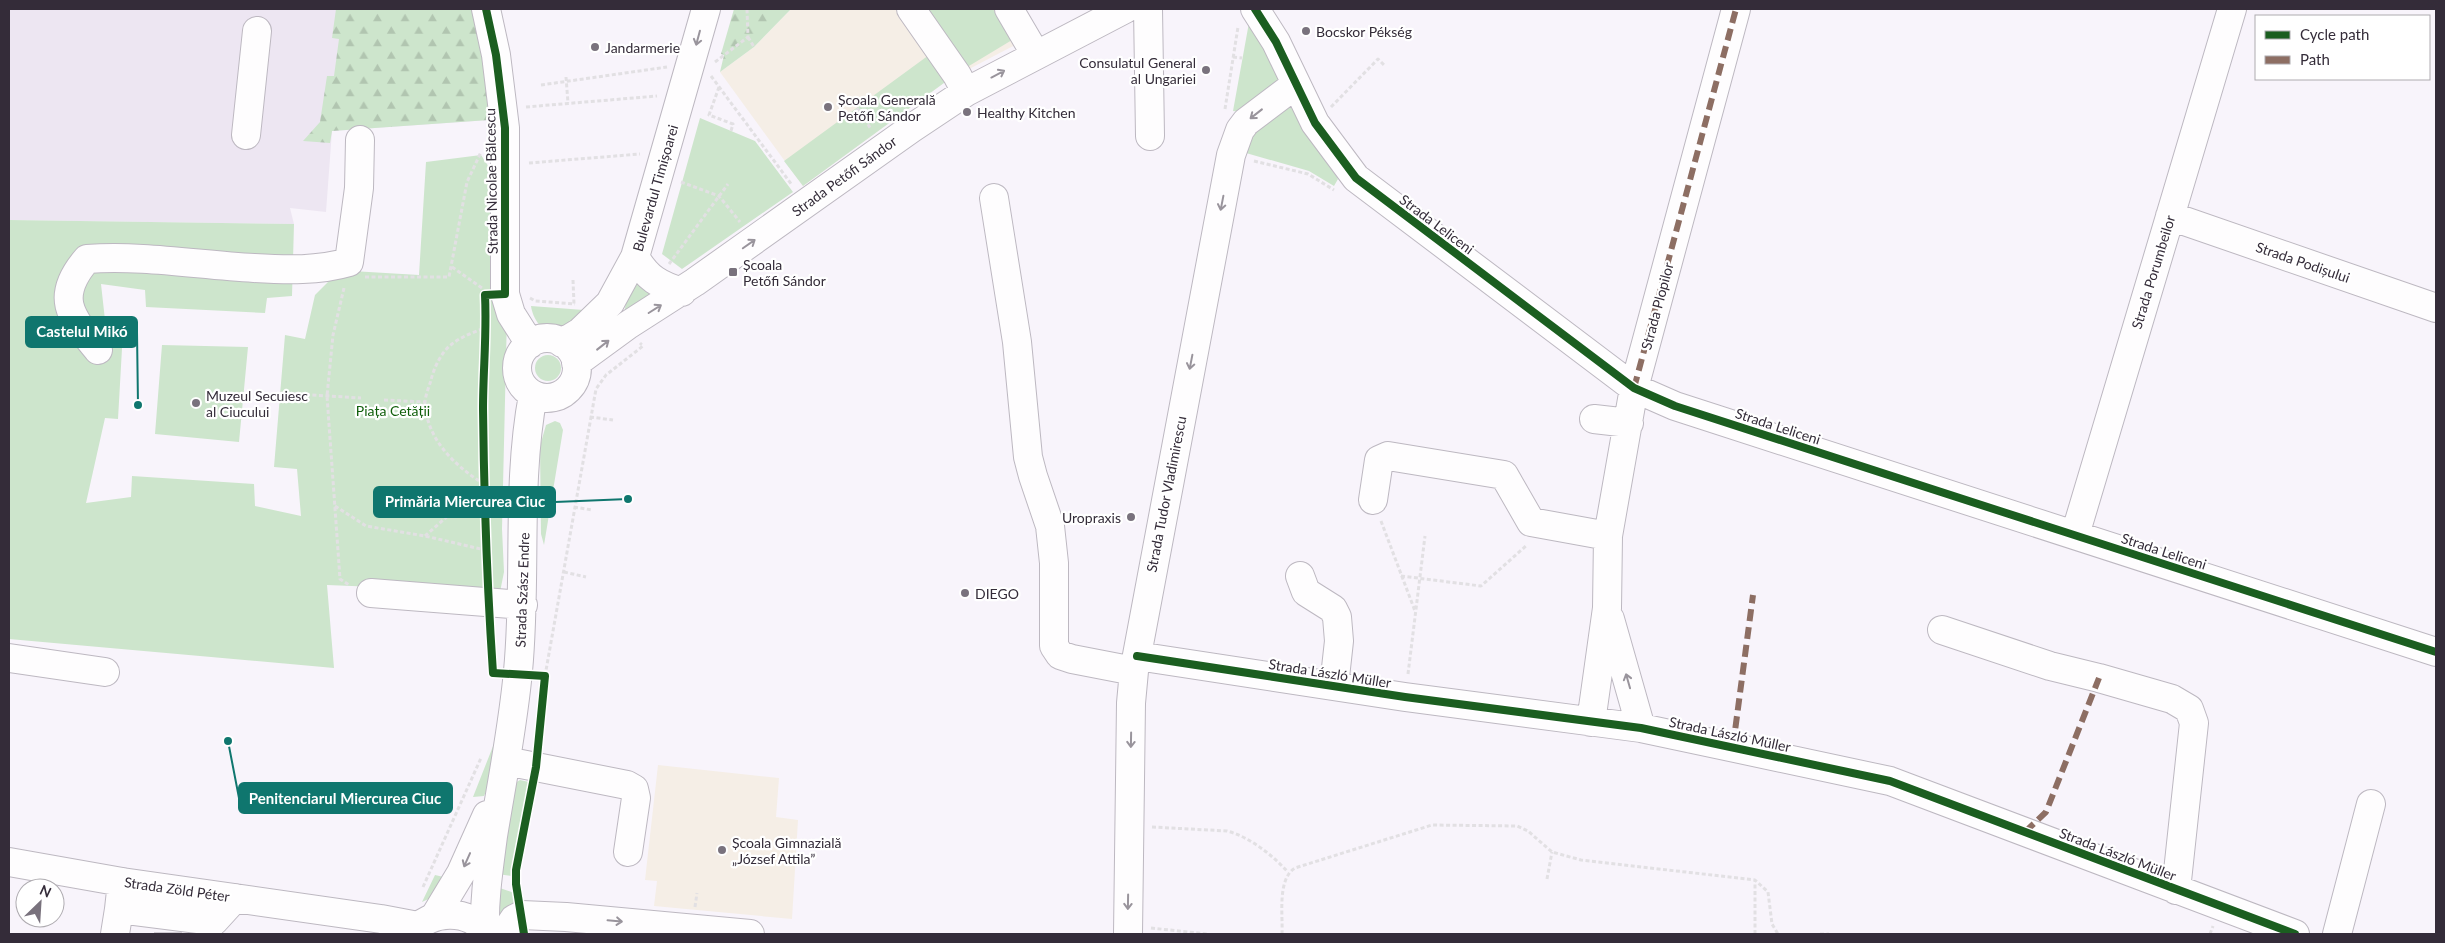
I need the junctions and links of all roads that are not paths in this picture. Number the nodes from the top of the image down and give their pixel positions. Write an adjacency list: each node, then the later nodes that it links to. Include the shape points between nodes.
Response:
1 (486, 9): 22 (street, Strada Nicolae Bălcescu, via 503,110 505,164 495,292)
2 (706, 9): 19 (street, Bulevardul Timișoarei, one-way to 19)
3 (912, 9): 13 (street)
4 (1009, 9): 11 (street)
5 (1125, 9): 11 (street, Strada Petőfi Sándor)
6 (1148, 9): 15 (street)
7 (1736, 9): 25 (street, Strada Plopilor)
8 (2232, 9): 18 (street, Strada Porumbeilor)
9 (1247, 13): 12 (street, Strada Leliceni, via 1276,42)
10 (257, 31): 14 (street)
11 (1036, 55): 13 (street, Strada Petőfi Sándor, one-way to 11)
12 (1296, 85): 25 (street, Strada Leliceni, via 1315,123 1356,178); 39 (street, Strada Tudor Vladimirescu, one-way to 39, via 1246,122 1231,155)
13 (966, 92): 20 (street, Strada Petőfi Sándor, one-way to 13)
14 (246, 135)
15 (1150, 136)
16 (360, 140): 23 (street, via 359,188 349,262 328,268 293,270 112,257 87,259 76,271 67,296 76,323)
17 (994, 198): 39 (street, Strada László Müller, via 1017,342 1028,457 1050,526 1054,563 1054,646 1060,655 1072,659)
18 (2170, 216): 21 (street, Strada Podișului); 30 (street, Strada Porumbeilor)
19 (635, 257): 20 (street, via 655,282); 24 (street, Bulevardul Timișoarei, via 610,303 580,332)
20 (682, 292): 24 (street, Strada Petőfi Sándor, one-way to 20, via 628,325)
21 (2436, 308)
22 (530, 344): 24 (street, via 548,339); 26 (street, via 520,356 518,370 522,385)
23 (98, 350)
24 (569, 353): 26 (street, via 575,377 565,392 552,398)
25 (1634, 388): 28 (street, Strada Plopilor); 30 (street, Strada Leliceni, via 1675,406)
26 (533, 395): 34 (street, Strada Szász Endre, via 525,467)
27 (1594, 418): 28 (street)
28 (1629, 423): 31 (street, Strada Plopilor)
29 (1373, 500): 31 (street, via 1379,460 1388,456 1504,476 1531,522 1566,524)
30 (2075, 535): 37 (street, Strada Leliceni)
31 (1608, 536): 35 (street, Strada Plopilor)
32 (1300, 576): 41 (street, via 1306,592 1333,609 1337,617 1339,641)
33 (370, 593): 34 (street)
34 (523, 605): 44 (street, Strada Szász Endre, via 518,674)
35 (1607, 608): 42 (street); 43 (street, one-way to 35)
36 (1942, 630): 49 (street, via 2050,666 2172,699 2188,709 2194,723)
37 (2436, 652)
38 (9, 658): 40 (street)
39 (1135, 663): 41 (street, Strada László Müller); 54 (street, Strada Tudor Vladimirescu, one-way to 54)
40 (105, 672)
41 (1334, 686): 42 (street, Strada László Müller)
42 (1591, 722): 43 (street, Strada László Müller)
43 (1641, 728): 49 (street, Strada László Müller, via 1890,781)
44 (497, 766): 46 (street, via 627,785 634,789 636,798); 53 (street, Strada Szász Endre, one-way to 53, via 461,873); 55 (street, Strada Szász Endre, via 484,904)
45 (2371, 804): 59 (street)
46 (628, 852)
47 (9, 862): 48 (street, Strada Zöld Péter)
48 (122, 882): 50 (street, Strada Zöld Péter); 52 (street)
49 (2176, 890): 58 (street, Strada László Müller)
50 (235, 898): 51 (street, Strada Zöld Péter); 52 (street, via 214,921)
51 (345, 914): 53 (street, Strada Zöld Péter); 56 (street, Strada Zöld Péter)
52 (117, 921)
53 (421, 926): 55 (street, Strada Zöld Péter, via 446,914 477,922)
54 (1128, 930)
55 (492, 933): 57 (street, one-way to 57, via 522,915)
56 (378, 934)
57 (734, 934)
58 (2294, 934)
59 (2337, 934)

